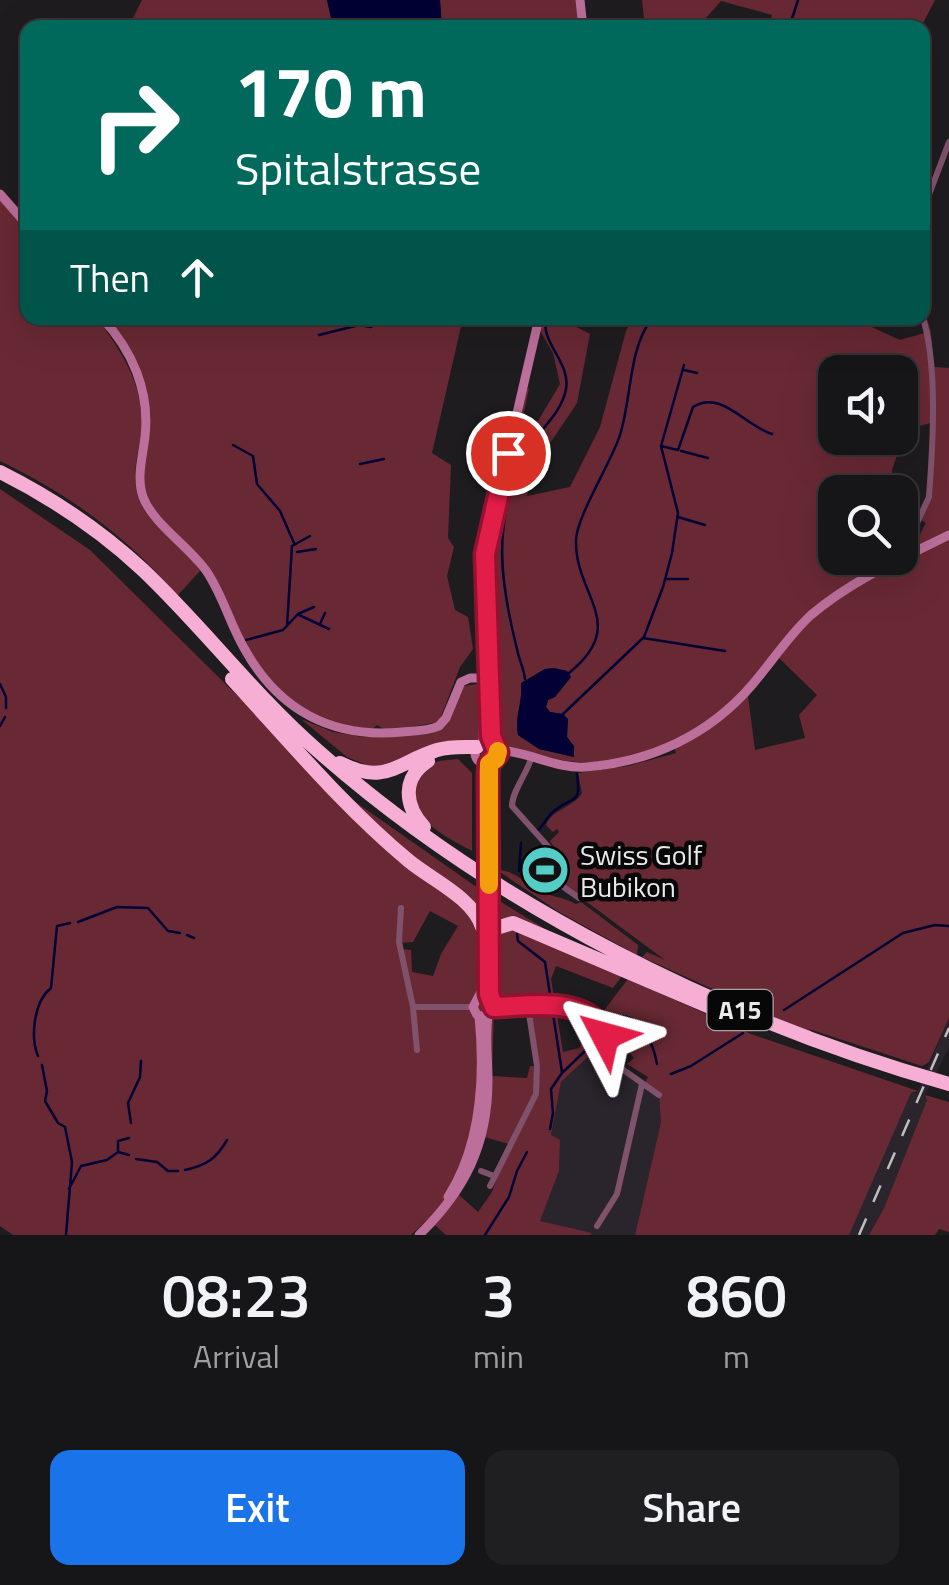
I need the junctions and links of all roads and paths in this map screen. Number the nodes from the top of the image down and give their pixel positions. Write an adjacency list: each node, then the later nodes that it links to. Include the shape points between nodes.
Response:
1 (949, 142): 3 (street)
2 (0, 194): 4 (street)
3 (930, 200)
4 (20, 217)
5 (107, 325): 14 (street, via 144,392 145,502 201,564 246,652 276,691 326,726 379,734 440,726 459,684)
6 (537, 325): 14 (street, via 488,538)
7 (925, 325): 10 (street, via 929,497)
8 (0, 472): 17 (highway, A15, via 72,514 131,560)
9 (0, 482): 15 (highway, A15, via 113,556)
10 (918, 521)
11 (949, 535): 12 (street)
12 (918, 550)
13 (872, 575): 18 (street, via 804,622 744,694 687,740 590,766)
14 (487, 678): 16 (street)
15 (238, 685): 19 (highway, A15, via 348,789); 23 (highway, via 354,812)
16 (487, 753): 17 (highway, via 441,749 376,774); 18 (street); 19 (highway, via 430,760 410,782 414,814); 23 (street)
17 (320, 754): 19 (highway, A15)
18 (532, 756): 21 (street, via 512,808 552,851 558,883)
19 (465, 864): 20 (highway, A15)
20 (496, 887): 28 (highway, A15, via 614,960); 31 (highway, A15, via 722,1002)
21 (580, 898)
22 (401, 908): 25 (street, via 399,942)
23 (485, 923): 24 (street); 26 (street)
24 (489, 948): 26 (street); 28 (highway, via 496,928 511,923)
25 (413, 1006): 26 (street); 29 (street)
26 (484, 1007): 27 (street); 38 (street, via 472,1143 452,1190)
27 (528, 1007): 30 (street, via 582,1010 598,1022 612,1060); 35 (street, via 536,1094)
28 (710, 1007): 32 (highway, A15)
29 (417, 1050)
30 (642, 1084): 33 (street); 37 (street, via 617,1194)
31 (949, 1084)
32 (949, 1094)
33 (659, 1095)
34 (481, 1171): 35 (street)
35 (494, 1176): 36 (street)
36 (490, 1186)
37 (597, 1226)
38 (419, 1235)

